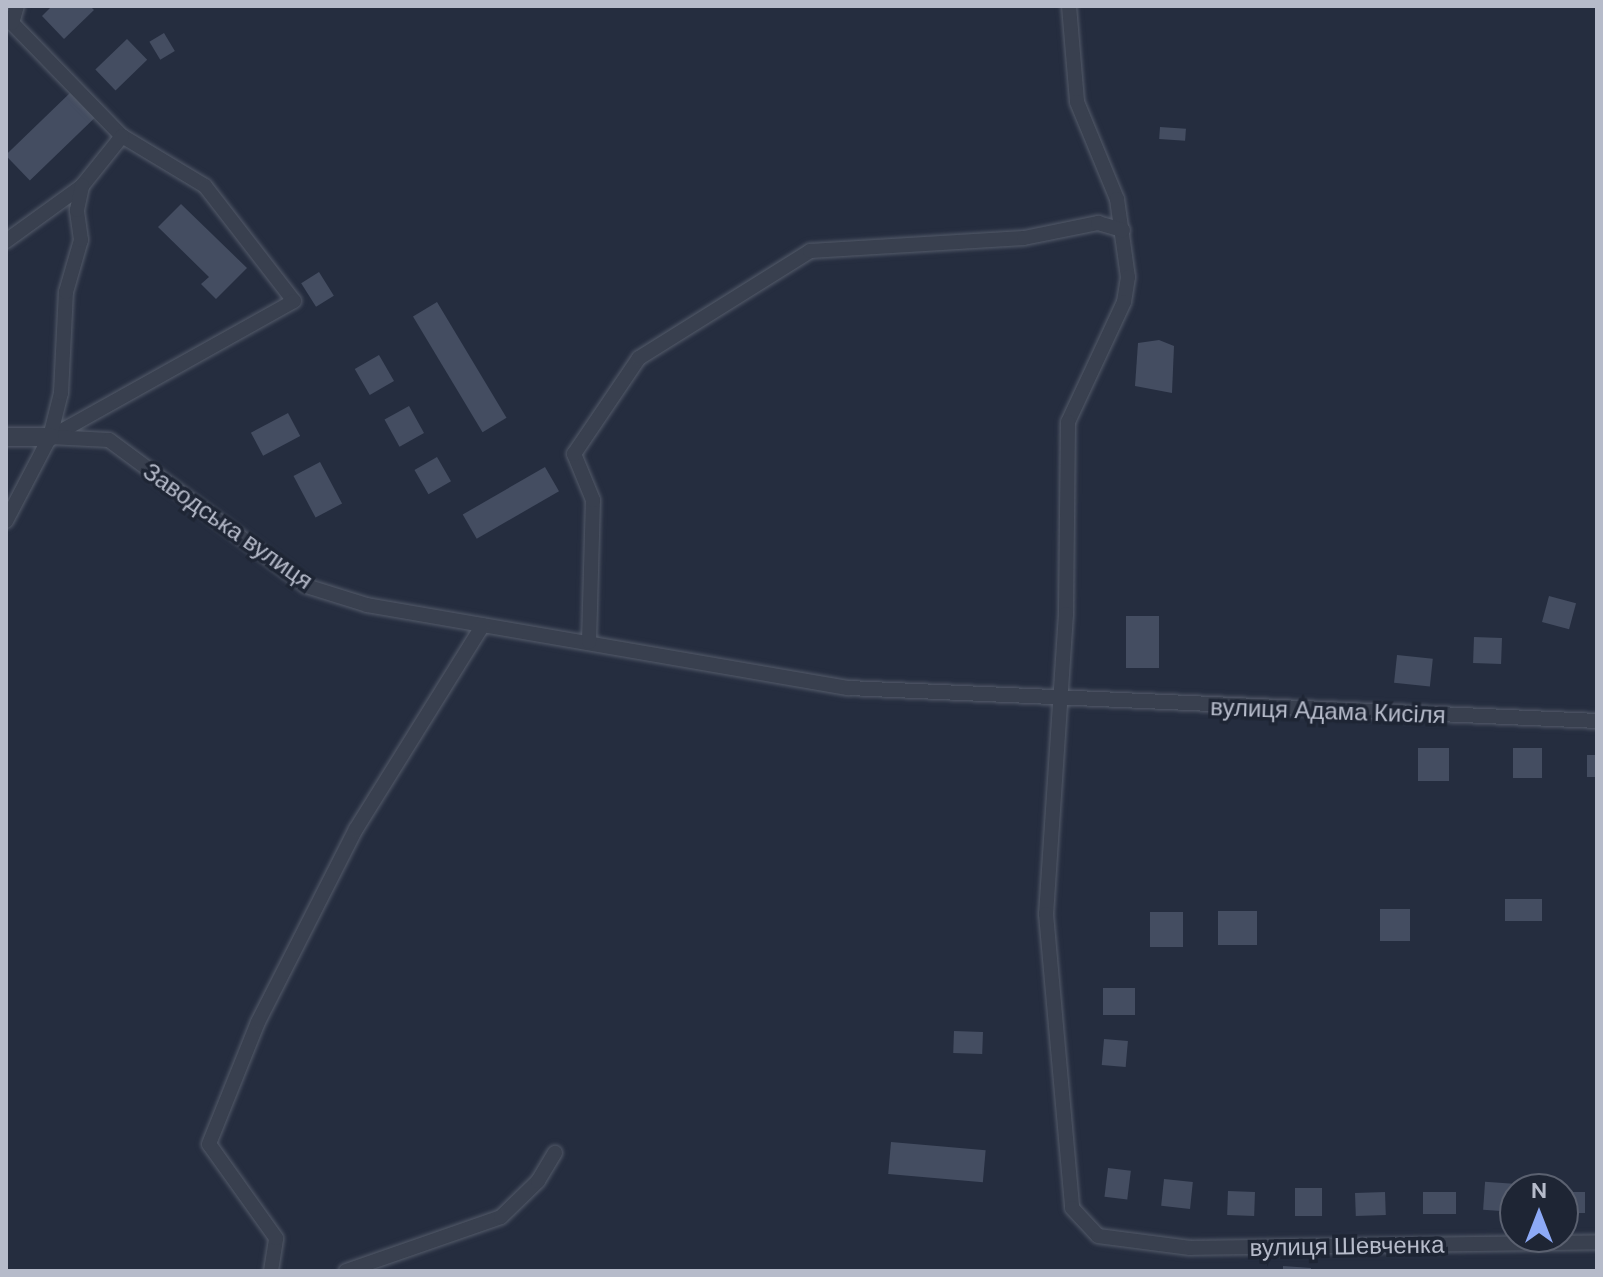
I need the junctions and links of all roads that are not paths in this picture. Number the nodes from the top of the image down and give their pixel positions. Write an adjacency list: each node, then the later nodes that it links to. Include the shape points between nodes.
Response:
1 (17, 6): 3 (street)
2 (1069, 6): 6 (street, via 1077,102 1117,199)
3 (9, 22): 4 (street)
4 (122, 136): 5 (street); 9 (street, Заводська вулиця, via 205,186 294,301)
5 (82, 186): 7 (street); 9 (street, via 77,210 81,240 66,292 61,393)
6 (1123, 230): 12 (street, via 1098,223 1024,238 810,251 639,358 574,454 593,500); 13 (street, via 1128,277 1124,302 1068,422)
7 (6, 241)
8 (6, 437): 9 (street, Заводська вулиця)
9 (50, 437): 10 (street); 11 (street, Заводська вулиця, via 109,440 306,586 367,605)
10 (6, 521)
11 (483, 625): 12 (street, Заводська вулиця); 17 (street, via 356,829 258,1022 209,1144 276,1238)
12 (594, 643): 13 (street, вулиця Адама Кисіля, via 848,688)
13 (1059, 701): 14 (street, вулиця Адама Кисіля); 16 (street, вулиця Шевченка, via 1046,914 1053,964 1050,999 1072,1208 1098,1236 1190,1248)
14 (1597, 721)
15 (555, 1153): 18 (street, via 538,1181 501,1217)
16 (1597, 1242)
17 (271, 1271)
18 (346, 1271)

